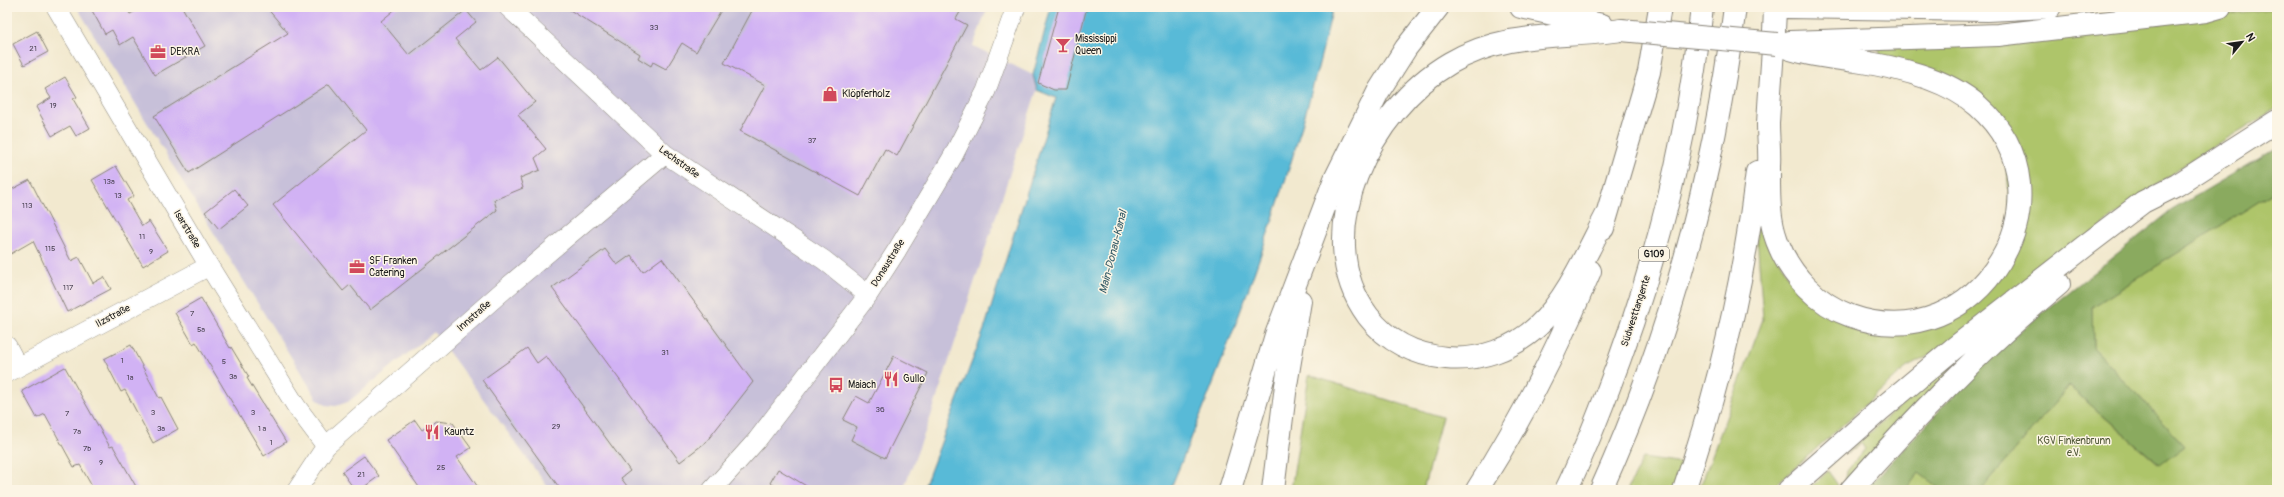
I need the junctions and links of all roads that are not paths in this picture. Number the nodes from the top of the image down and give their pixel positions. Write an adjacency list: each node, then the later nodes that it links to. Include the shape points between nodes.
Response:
1 (56, 7): 22 (street, Isarstraße)
2 (508, 7): 18 (street, Lechstraße)
3 (1016, 7): 23 (street, Donaustraße, via 986,91 953,156)
4 (1438, 7): 21 (highway, via 1406,48 1366,112 1336,179)
5 (1522, 7): 14 (highway)
6 (1660, 7): 20 (highway, via 1649,72)
7 (1702, 7): 32 (highway, Südwesttangente / G109, via 1686,119 1650,265 1617,367)
8 (1735, 7): 33 (highway, via 1720,111 1691,240 1657,353)
9 (1775, 7): 17 (highway)
10 (1786, 7): 13 (highway)
11 (2050, 7): 13 (highway, via 1987,10)
12 (2220, 7): 15 (highway, via 2206,11 1998,35)
13 (1797, 8)
14 (1621, 30): 15 (highway, bridge); 20 (highway, via 1594,34 1535,36 1476,51 1450,63 1427,79 1401,103 1380,130 1362,161 1350,196 1345,226 1345,253 1352,287 1364,310 1383,333 1398,344 1435,357 1478,357 1500,350 1530,333 1553,308)
15 (1790, 46): 17 (highway, via 1906,71 1937,82 1977,105 1998,130 2012,155 2019,178 2018,218 2008,248 1986,282 1974,294 1932,317 1912,322 1874,322 1857,318 1830,306 1810,292 1798,278 1777,241 1769,205)
16 (2277, 121): 19 (highway)
17 (1768, 125): 34 (highway, via 1758,163 1745,258 1723,362)
18 (665, 154): 23 (street, Lechstraße, via 824,260); 26 (street, Innstraße, via 505,289)
19 (2177, 185): 35 (highway, via 2143,202 1991,319 1881,409); 36 (highway, via 2149,212 2089,259 1996,339 1918,416)
20 (1607, 214): 31 (highway, via 1596,254 1569,318 1514,429)
21 (1312, 243): 29 (highway, via 1276,335); 30 (highway, via 1293,335)
22 (209, 266): 25 (street, Ilzstraße); 26 (street, Isarstraße, via 296,406)
23 (868, 295): 28 (street, Donaustraße, via 757,440)
24 (7, 346): 25 (street, Ilzstraße)
25 (12, 370)
26 (326, 446): 27 (street, Innstraße)
27 (297, 490)
28 (712, 490)
29 (1230, 490)
30 (1273, 490)
31 (1477, 490)
32 (1566, 490)
33 (1601, 490)
34 (1684, 490)
35 (1789, 490)
36 (1851, 490)

